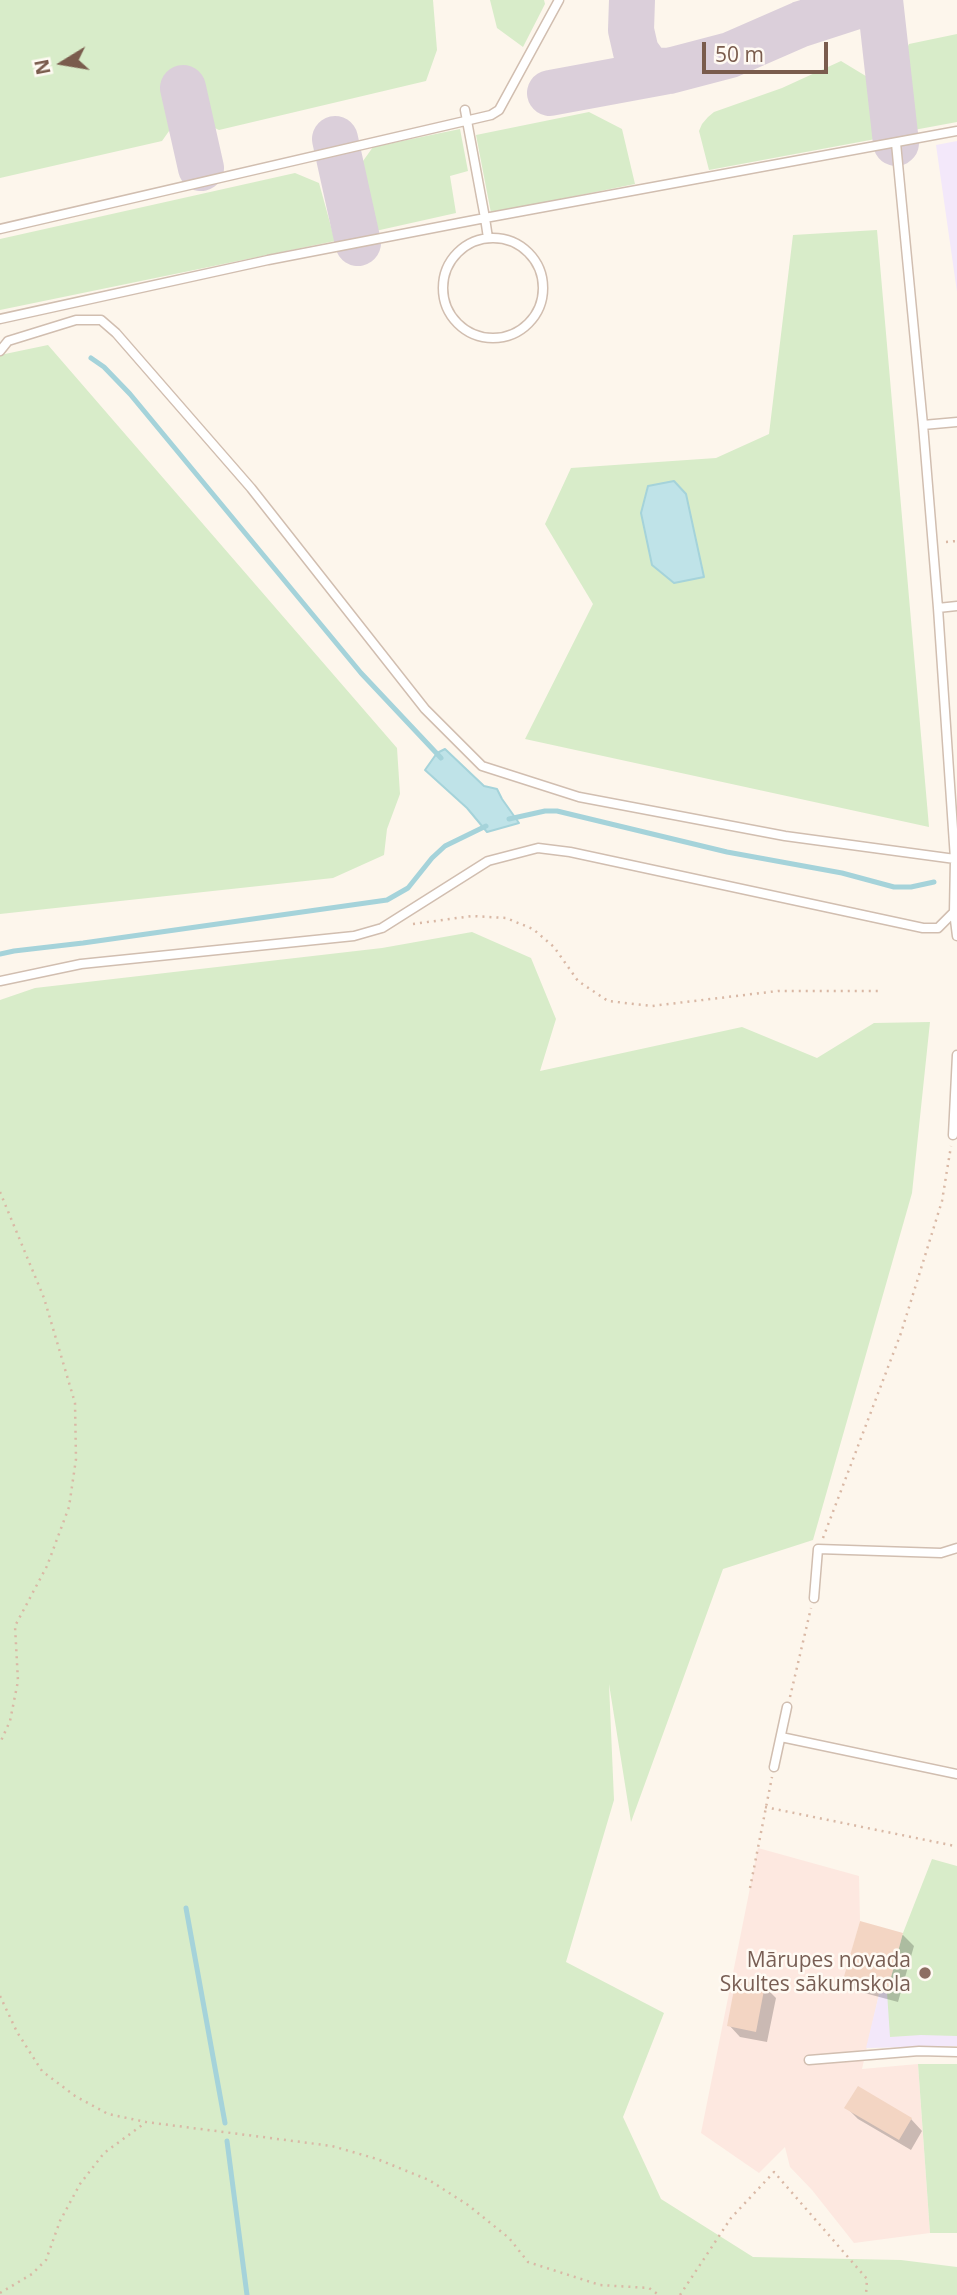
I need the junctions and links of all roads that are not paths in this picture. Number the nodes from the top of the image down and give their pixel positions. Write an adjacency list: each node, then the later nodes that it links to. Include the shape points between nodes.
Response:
1 (559, 0): 3 (lane, via 499,110)
2 (465, 110): 3 (lane)
3 (466, 120): 6 (lane); 7 (lane)
4 (957, 131): 5 (lane)
5 (896, 143): 6 (lane); 12 (lane)
6 (485, 218): 8 (lane); 9 (lane)
7 (0, 229)
8 (488, 238): 8 (lane, via 473,242 454,257 444,278 443,294 457,323 486,338 503,337 532,320 542,297 541,272 520,246)
9 (0, 319)
10 (0, 351): 16 (lane, via 8,341 76,320 101,320 251,488 425,709 482,766 579,797 785,836)
11 (957, 422): 12 (lane)
12 (923, 425): 14 (lane)
13 (957, 606): 14 (lane)
14 (938, 608): 15 (lane)
15 (955, 833): 16 (lane)
16 (954, 859): 17 (lane)
17 (954, 912): 18 (lane); 19 (lane, via 938,928 923,928 538,848 488,861 382,928 354,936 81,964)
18 (957, 936)
19 (0, 981)
20 (957, 1055): 21 (lane)
21 (953, 1135)
22 (957, 1548): 23 (lane, via 941,1553 818,1549)
23 (814, 1598)
24 (788, 1707): 25 (lane)
25 (781, 1737): 26 (lane); 27 (lane)
26 (774, 1767)
27 (957, 1774)
28 (957, 2052): 29 (lane)
29 (809, 2060)

